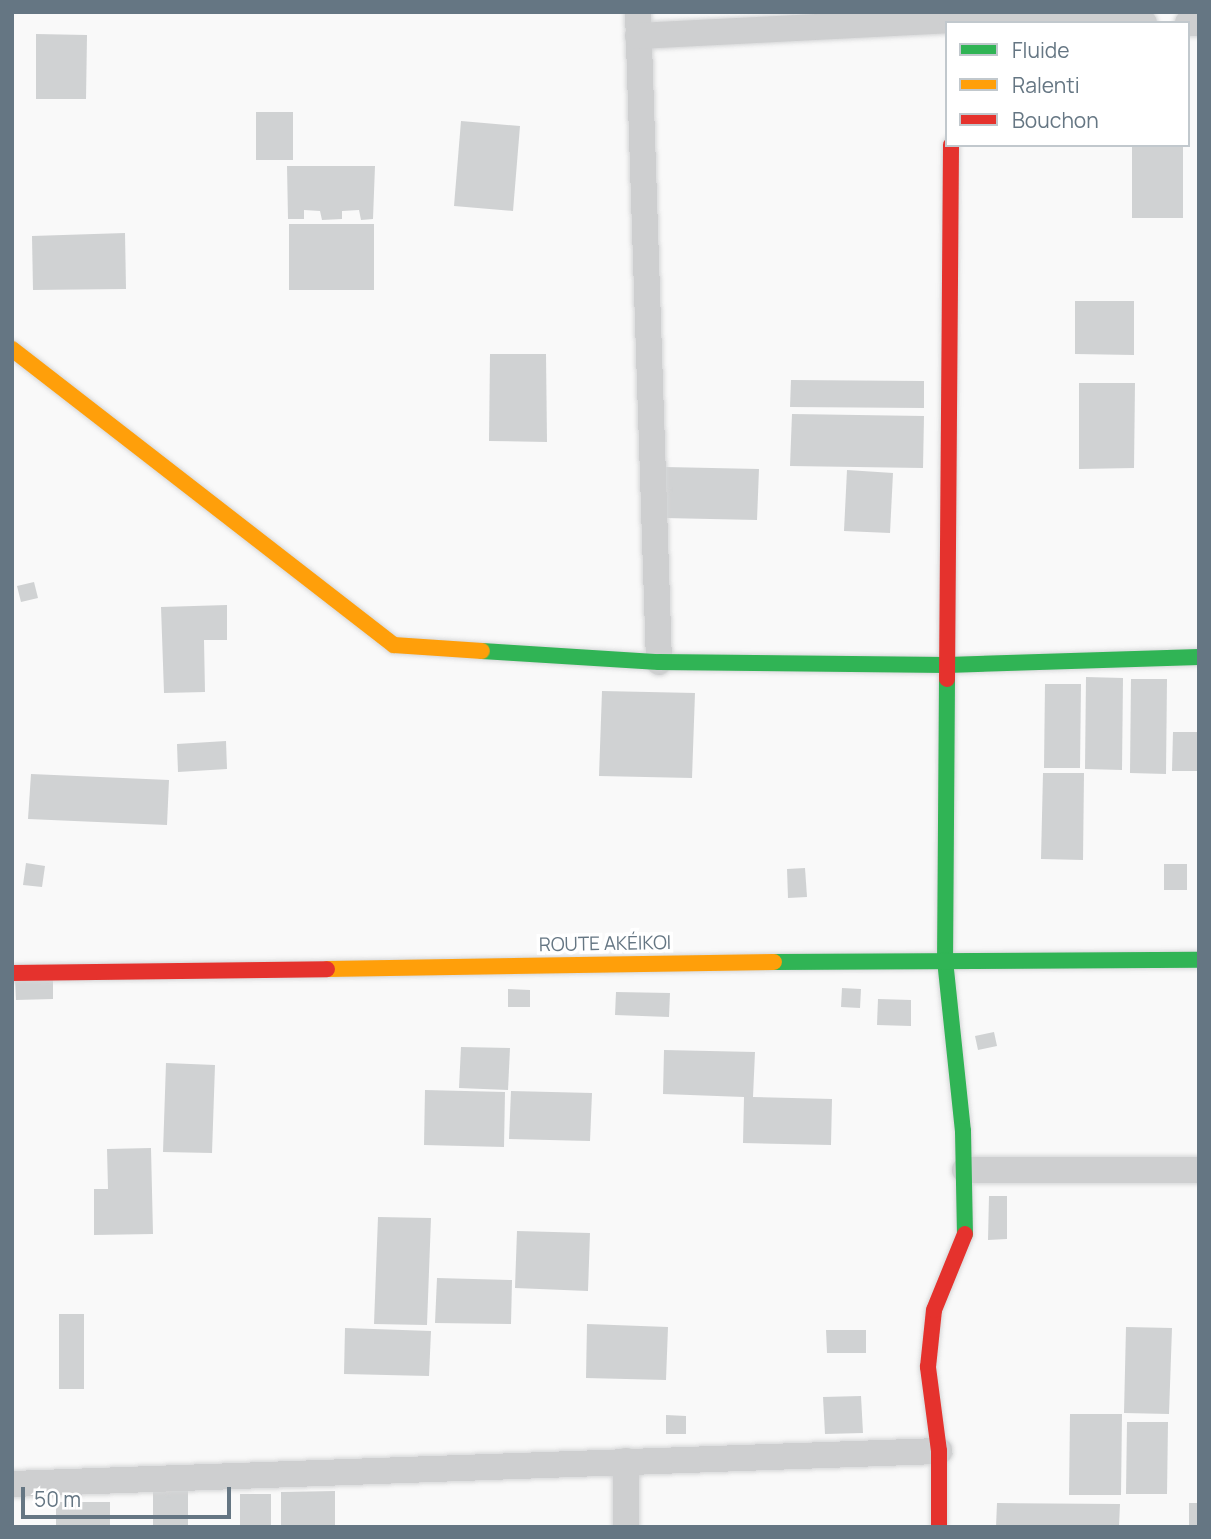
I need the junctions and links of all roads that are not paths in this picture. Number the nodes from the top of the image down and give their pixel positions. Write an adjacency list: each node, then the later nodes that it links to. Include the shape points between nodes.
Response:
1 (952, 18): 2 (street); 3 (street)
2 (1067, 21)
3 (638, 24): 7 (street)
4 (951, 147): 8 (street)
5 (12, 349): 7 (street, via 394,645)
6 (1199, 657): 8 (street)
7 (659, 662): 8 (street)
8 (947, 665): 9 (street)
9 (945, 960): 10 (street, ROUTE AKÉIKOI); 11 (street, ROUTE AKÉIKOI); 12 (street)
10 (1199, 960)
11 (12, 973)
12 (965, 1170): 13 (street); 14 (street, via 965,1233 934,1310 928,1367)
13 (1199, 1170)
14 (939, 1451): 15 (street); 18 (street)
15 (626, 1461): 16 (street); 17 (street)
16 (12, 1484)
17 (626, 1527)
18 (939, 1527)

